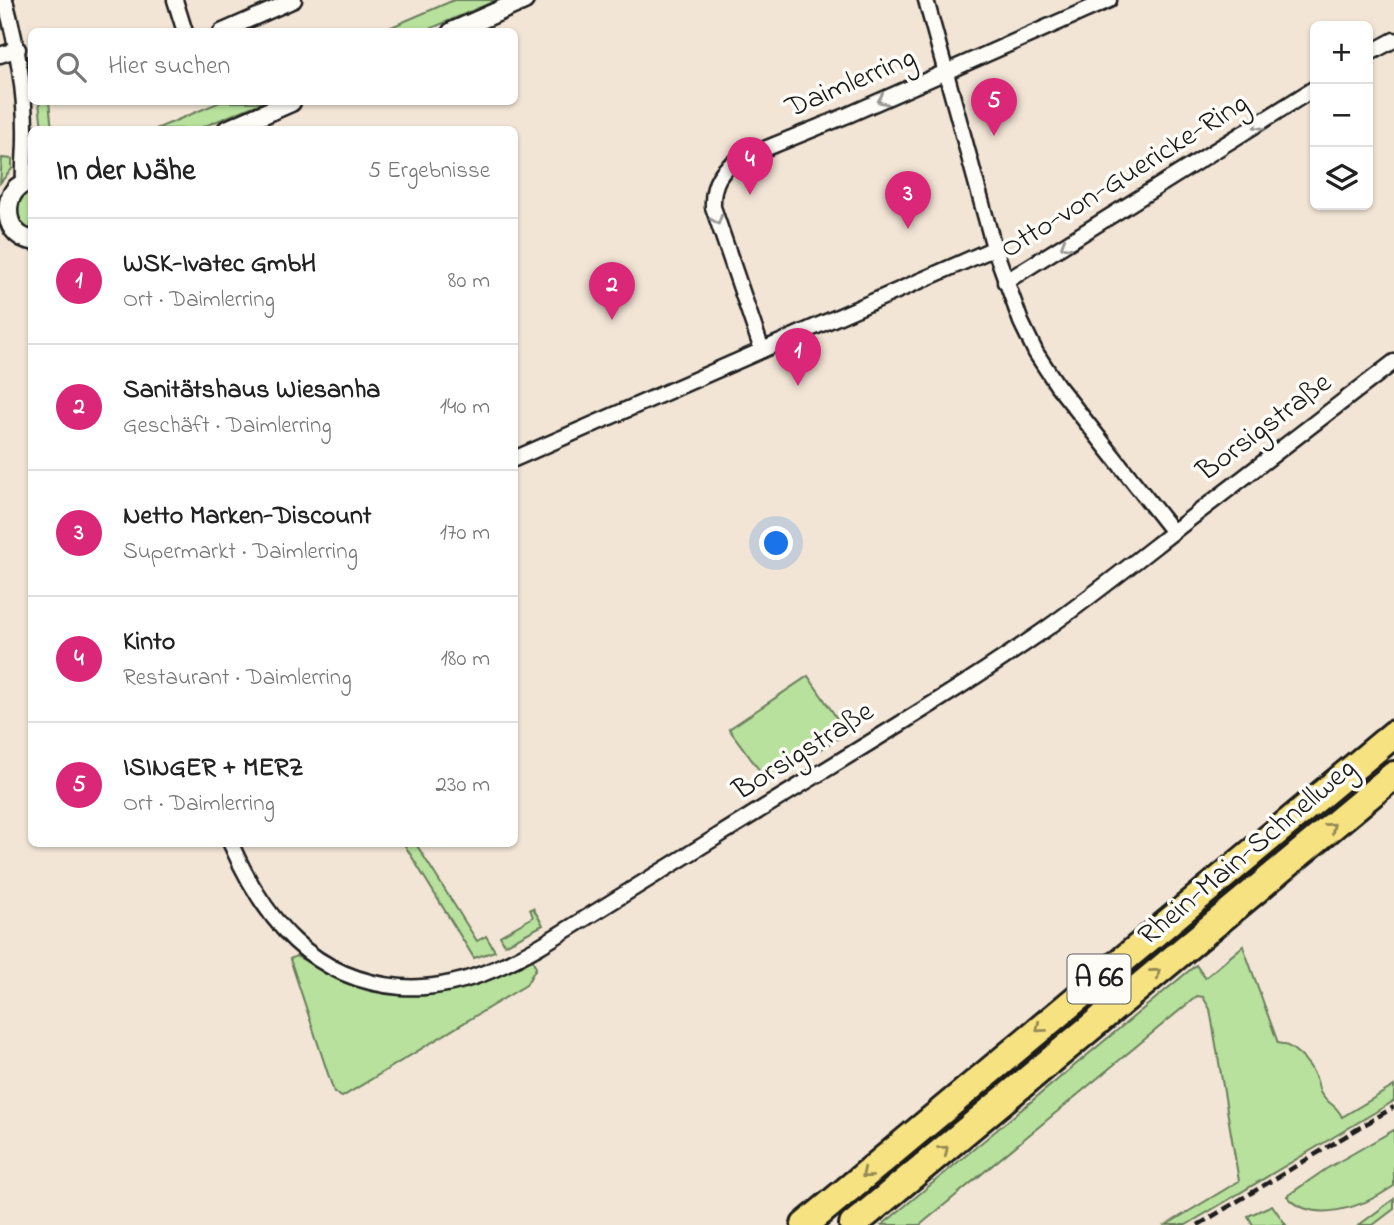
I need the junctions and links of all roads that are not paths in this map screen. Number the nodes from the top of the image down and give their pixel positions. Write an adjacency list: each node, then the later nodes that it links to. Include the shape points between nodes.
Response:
1 (5, 0): 11 (street)
2 (175, 0): 7 (street)
3 (294, 0): 8 (street)
4 (524, 0): 9 (street)
5 (926, 0): 14 (street, Daimlerring)
6 (1109, 0): 14 (street)
7 (184, 28)
8 (230, 28)
9 (461, 28)
10 (1394, 40): 12 (street)
11 (18, 48): 13 (street); 18 (street)
12 (1373, 51)
13 (0, 55)
14 (945, 72): 23 (street, Daimlerring); 25 (street, Daimlerring, one-way to 25, via 740,159 721,173 713,206)
15 (1310, 91): 24 (street, Otto-von-Guericke-Ring, one-way to 24)
16 (284, 105): 17 (street)
17 (236, 126)
18 (25, 137): 19 (street); 20 (street)
19 (28, 145)
20 (28, 181): 21 (street, via 7,193)
21 (3, 223): 22 (street)
22 (28, 239)
23 (995, 248): 24 (street, Daimlerring); 25 (street)
24 (1005, 282): 28 (street, Otto-von-Guericke-Ring, via 1026,332 1057,385)
25 (762, 350): 27 (street)
26 (1394, 362): 28 (street, Borsigstraße)
27 (518, 456)
28 (1173, 532): 31 (street, Borsigstraße, via 1076,608 973,677 499,968 441,985 403,987 352,976 324,963 287,935 252,886)
29 (1394, 734): 32 (highway, A 66, one-way to 32)
30 (1394, 775): 33 (highway, Rhein-Main-Schnellweg / A 66, one-way to 30)
31 (232, 847)
32 (805, 1225)
33 (853, 1225)

